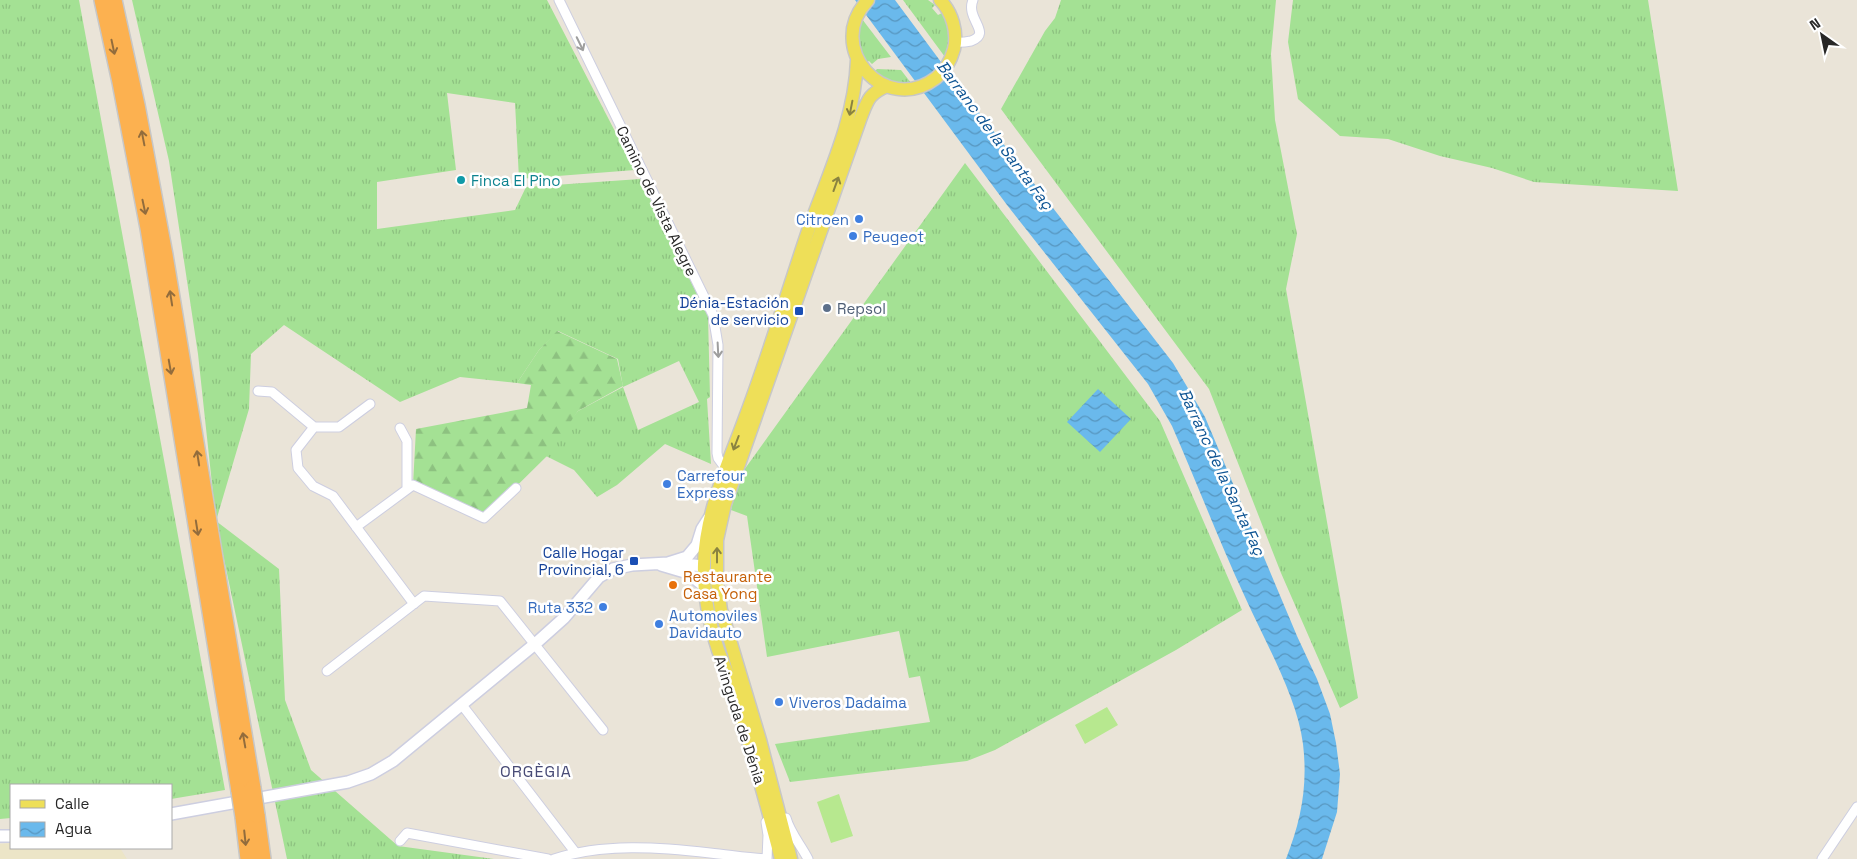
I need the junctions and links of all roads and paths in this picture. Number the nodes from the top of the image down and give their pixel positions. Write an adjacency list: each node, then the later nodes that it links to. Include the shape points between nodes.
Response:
1 (102, 0): 31 (highway, one-way to 31, via 148,228)
2 (114, 0): 31 (highway, one-way to 2, via 164,255)
3 (559, 0): 16 (street, Camino de Vista Alegre, one-way to 16, via 713,315 718,345 717,453)
4 (868, 0): 10 (main road, via 859,11 852,33)
5 (940, 0): 8 (main road)
6 (951, 0): 8 (main road)
7 (973, 0): 9 (street, via 970,9 980,33 970,41)
8 (950, 14): 9 (main road)
9 (955, 42): 11 (main road, via 949,62 931,81 915,88)
10 (857, 60): 11 (main road, via 871,78); 16 (main road, Avinguda de Dénia, one-way to 16, via 850,116)
11 (887, 86): 25 (main road, Avinguda de Dénia, one-way to 11, via 717,582 717,540 724,504 860,117 869,97)
12 (258, 391): 14 (street, via 272,392)
13 (370, 404): 14 (street, via 339,427)
14 (314, 427): 20 (street, via 296,450 298,468 313,486 333,496)
15 (400, 428): 18 (street, via 407,441)
16 (726, 469): 19 (main road, Avinguda de Dénia)
17 (516, 488): 18 (street, via 484,518 413,485)
18 (407, 489): 20 (street)
19 (711, 515): 21 (main road, via 692,552 681,560); 22 (main road, Avinguda de Dénia)
20 (356, 526): 24 (street)
21 (663, 563): 22 (main road); 23 (main road, via 688,573); 26 (main road, via 613,569 599,577 564,618)
22 (704, 566): 23 (main road, Avinguda de Dénia); 25 (main road, via 710,575 720,627)
23 (704, 586): 32 (main road, Avinguda de Dénia, via 718,650)
24 (414, 604): 26 (street, via 424,596 500,600); 27 (street)
25 (729, 637): 30 (main road, Avinguda de Dénia)
26 (536, 644): 28 (main road); 29 (street)
27 (327, 671)
28 (462, 705): 34 (main road, via 393,761 365,776 348,782); 37 (street)
29 (603, 730)
30 (769, 776): 38 (main road, Avinguda de Dénia); 39 (street, Avinguda de Dénia, via 778,788 791,832)
31 (246, 789): 35 (highway, bridge)
32 (767, 807): 38 (main road, Avinguda de Dénia); 44 (street, Avinguda de Dénia)
33 (1857, 807): 45 (street)
34 (172, 814)
35 (250, 816): 40 (highway, one-way to 40); 41 (highway)
36 (400, 841): 42 (street, via 407,833)
37 (575, 852): 43 (street); 44 (street, via 668,849)
38 (785, 854): 39 (street, Avinguda de Dénia, via 800,850); 44 (street)
39 (807, 857)
40 (248, 859)
41 (263, 859)
42 (548, 859)
43 (554, 859)
44 (767, 859)
45 (1822, 859)

